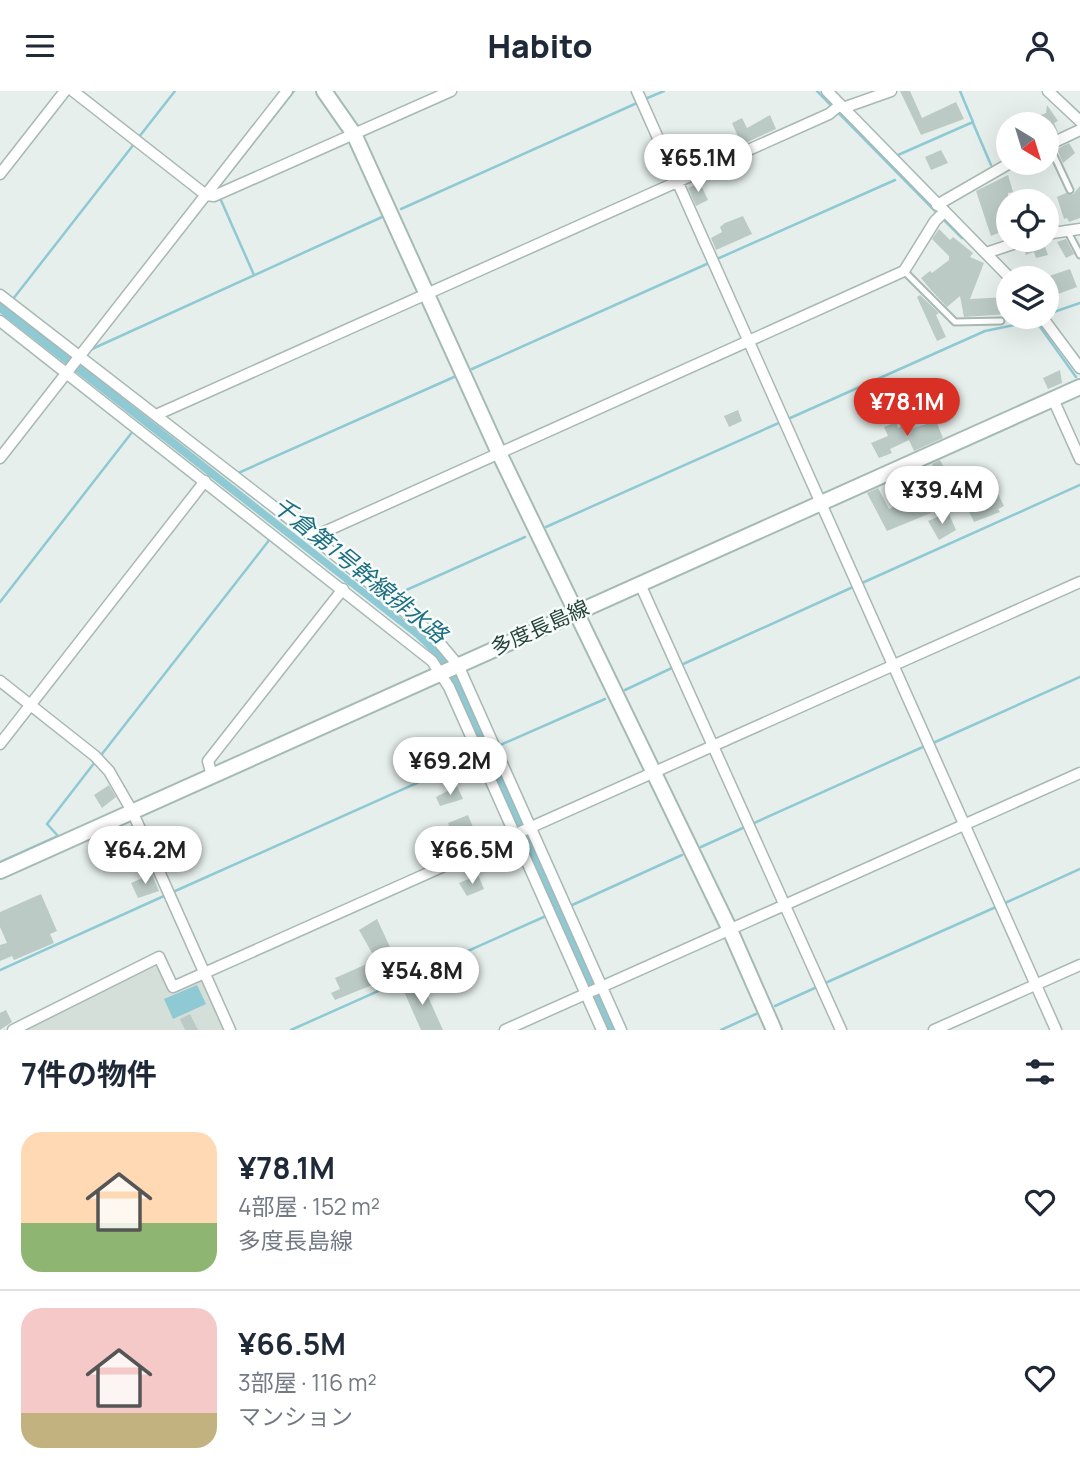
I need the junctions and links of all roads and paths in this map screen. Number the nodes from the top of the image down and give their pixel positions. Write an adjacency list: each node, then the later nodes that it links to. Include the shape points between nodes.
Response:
1 (65, 91): 17 (street)
2 (74, 91): 20 (street)
3 (287, 91): 20 (street)
4 (324, 91): 13 (main road)
5 (451, 91): 13 (street)
6 (637, 91): 18 (street)
7 (827, 91): 10 (street)
8 (891, 91): 10 (street)
9 (1048, 91): 11 (street)
10 (840, 106): 18 (street); 21 (street)
11 (1080, 121)
12 (1080, 130): 14 (street)
13 (354, 134): 20 (street, via 214,196); 30 (main road)
14 (1059, 140)
15 (1059, 168): 19 (lane)
16 (996, 173): 21 (street)
17 (0, 174)
18 (678, 181): 30 (street); 35 (street)
19 (1070, 190)
20 (206, 195): 36 (street)
21 (940, 213): 26 (street); 29 (street)
22 (1080, 229): 23 (street)
23 (1068, 232): 24 (street); 27 (lane)
24 (1059, 233)
25 (996, 250): 26 (street)
26 (986, 253): 28 (street)
27 (1080, 255)
28 (998, 266)
29 (904, 271): 33 (lane, via 955,322); 35 (street)
30 (427, 294): 41 (street); 42 (main road)
31 (0, 295): 36 (street)
32 (0, 321): 38 (street)
33 (996, 321)
34 (1051, 329): 37 (street)
35 (748, 342): 42 (street); 46 (street)
36 (78, 358): 38 (street); 41 (street)
37 (1080, 368)
38 (67, 371): 43 (street); 45 (street)
39 (1080, 387): 40 (main road, 多度長島線)
40 (1053, 399): 44 (street); 46 (main road, 多度長島線)
41 (156, 415): 47 (street)
42 (499, 453): 47 (street); 51 (main road)
43 (0, 458)
44 (1080, 459)
45 (205, 481): 50 (street); 55 (street)
46 (821, 503): 49 (main road, 多度長島線); 52 (street)
47 (313, 537): 53 (street, via 432,634)
48 (1080, 582): 52 (street)
49 (640, 584): 51 (main road, 多度長島線); 57 (street)
50 (343, 589): 53 (street); 60 (street, via 208,761)
51 (576, 612): 53 (main road, 多度長島線); 58 (main road)
52 (893, 665): 57 (street); 62 (street)
53 (449, 669): 60 (main road, 多度長島線); 63 (street); 64 (street)
54 (0, 681): 55 (street)
55 (30, 705): 56 (street); 61 (street, via 95,756)
56 (0, 744)
57 (713, 745): 58 (street); 66 (street)
58 (653, 772): 63 (street); 67 (main road)
59 (1080, 773): 62 (street)
60 (212, 776): 61 (main road, 多度長島線)
61 (132, 811): 65 (main road, 多度長島線); 69 (street)
62 (965, 825): 66 (street); 70 (street)
63 (529, 827): 64 (street); 71 (street)
64 (516, 833): 69 (street); 72 (street)
65 (0, 871)
66 (784, 905): 67 (street); 79 (street)
67 (730, 930): 71 (street); 78 (main road)
68 (1080, 965): 70 (street)
69 (204, 973): 73 (street, via 173,987 159,957); 74 (street)
70 (1036, 984): 80 (street); 81 (street)
71 (601, 987): 72 (street); 77 (street)
72 (587, 993): 75 (street); 76 (street)
73 (13, 1030)
74 (230, 1030)
75 (505, 1030)
76 (601, 1030)
77 (621, 1030)
78 (775, 1030)
79 (841, 1030)
80 (934, 1030)
81 (1056, 1030)

